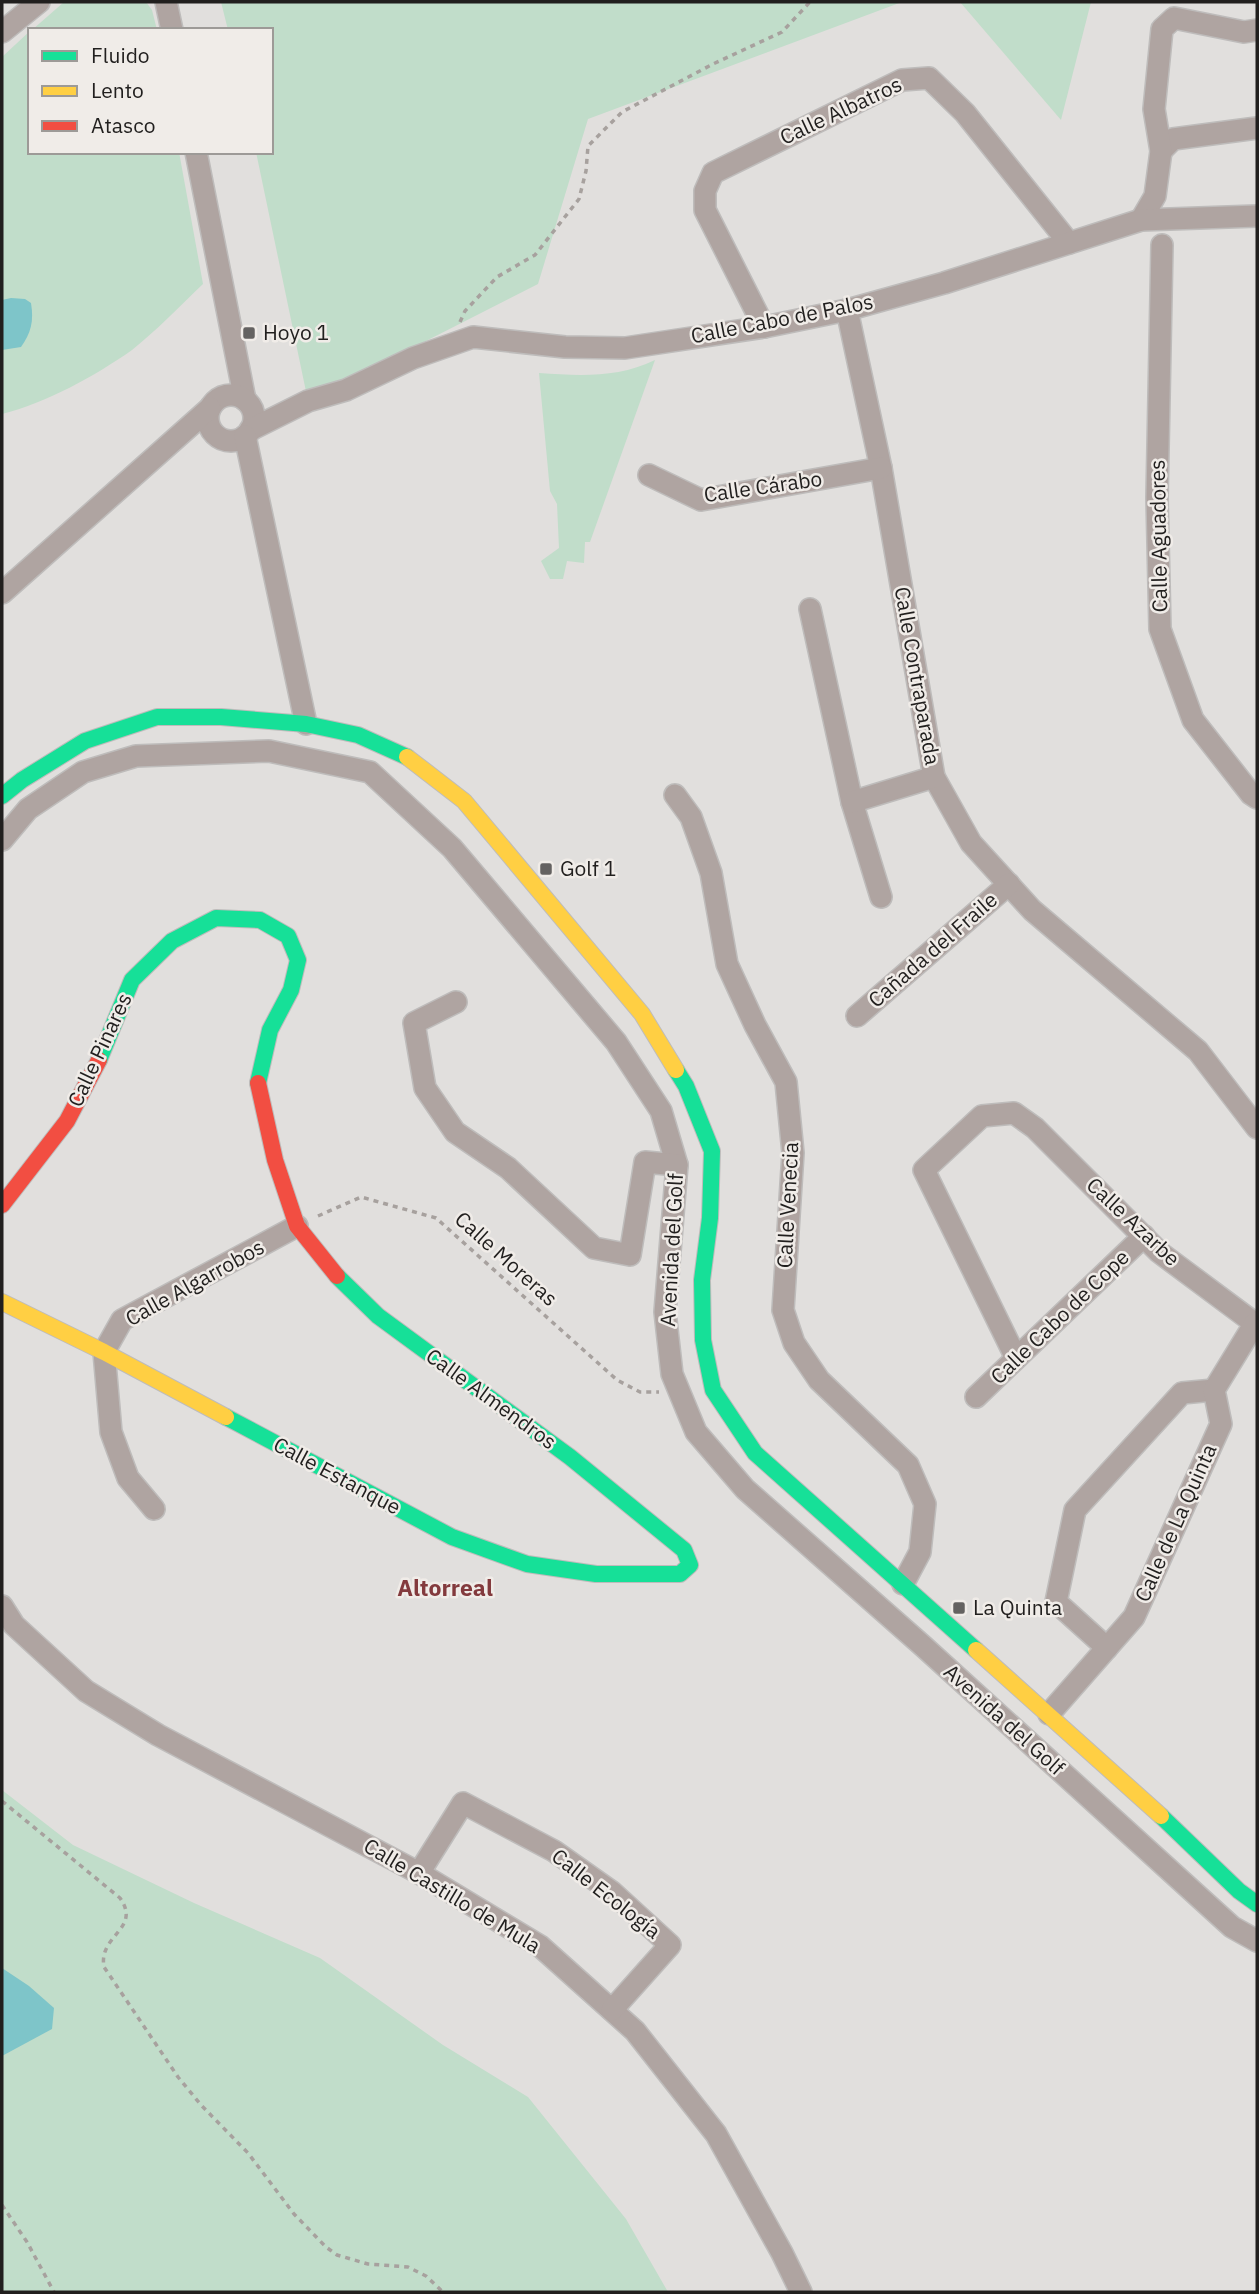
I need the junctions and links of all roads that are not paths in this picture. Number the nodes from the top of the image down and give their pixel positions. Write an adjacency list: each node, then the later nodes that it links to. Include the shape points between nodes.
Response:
1 (39, 2): 3 (street)
2 (166, 2): 4 (street)
3 (17, 9): 6 (street)
4 (172, 28)
5 (1257, 30): 8 (street, via 1244,32 1174,19 1162,29 1154,109)
6 (2, 33)
7 (1257, 128): 8 (street, via 1173,139)
8 (1161, 152): 11 (street, via 1155,196)
9 (196, 154): 16 (street)
10 (1257, 216): 11 (street, Calle Cabo de Palos)
11 (1141, 220): 12 (street, Calle Cabo de Palos)
12 (1069, 243): 14 (street, Calle Cabo de Palos); 15 (street, Calle Albatros, via 965,113 929,78 902,80 713,173 705,191 705,210)
13 (1162, 245): 31 (street, Calle Aguadores, via 1157,498 1160,629 1194,720)
14 (847, 310): 15 (street, Calle Cabo de Palos); 23 (street, Calle Contraparada)
15 (764, 327): 17 (street, Calle Cabo de Palos, via 625,348 473,337)
16 (234, 350): 18 (street); 19 (street)
17 (308, 401): 19 (street, Calle Cabo de Palos); 20 (street, Calle Cabo de Palos)
18 (215, 402): 19 (street, via 233,395); 21 (street, via 209,423); 22 (street)
19 (248, 403): 20 (street, via 254,418)
20 (248, 433): 21 (street, via 231,441); 27 (street)
21 (217, 436): 22 (street)
22 (172, 443): 25 (street)
23 (881, 468): 24 (street, Calle Cárabo, via 701,500); 28 (street, Calle Contraparada)
24 (649, 475)
25 (2, 593)
26 (810, 609): 32 (street)
27 (306, 724): 30 (street, Avenida del Golf, via 157,717 85,741); 53 (street, Avenida del Golf, via 358,736 413,759 464,801 642,1014 686,1086 712,1151 702,1280 703,1340 713,1390 755,1453)
28 (934, 777): 32 (street); 36 (street, Calle Contraparada, via 971,843)
29 (675, 795): 53 (street, Calle Venecia, via 691,817 711,873 727,964 786,1082 793,1153 783,1310 794,1343 819,1380 908,1465 925,1504 920,1552)
30 (2, 796)
31 (1257, 798)
32 (852, 802): 37 (street)
33 (28, 809): 34 (street); 35 (street, Avenida del Golf); 41 (street, Avenida del Golf, via 83,772 136,755 269,751 370,772 452,848 616,1042 661,1111)
34 (2, 828)
35 (2, 840)
36 (1009, 884): 39 (street, Cañada del Fraile); 40 (street, Calle Contraparada, via 1032,909 1198,1051)
37 (881, 897)
38 (456, 1002): 41 (street, via 414,1023 425,1088 455,1132 509,1168 594,1248 629,1255 645,1162)
39 (857, 1016)
40 (1257, 1128)
41 (677, 1165): 59 (street, Avenida del Golf, via 665,1312 672,1374 696,1432 745,1489 1232,1927)
42 (2, 1205): 43 (street, Calle Pinares, via 67,1121 100,1058 132,980 172,941 216,918 260,920 288,936 298,960 291,990 270,1030 258,1084 275,1160)
43 (298, 1226): 47 (street, Calle Algarrobos, via 122,1320); 52 (street, Calle Almendros, via 330,1270 378,1316 580,1466 684,1550)
44 (1143, 1236): 46 (street, Calle Azarbe); 48 (street, Calle Cabo de Cope); 48 (street, Calle Azarbe, via 1035,1128 1014,1113 982,1116 924,1170)
45 (2, 1302): 47 (street, Calle Estanque)
46 (1256, 1324): 49 (street)
47 (104, 1352): 51 (street, via 111,1432 128,1478); 52 (street, Calle Estanque, via 441,1531 527,1564 596,1574 680,1574)
48 (1016, 1358): 50 (street, Calle Cabo de Cope)
49 (1214, 1390): 55 (street, Calle de La Quinta, via 1221,1424 1134,1617); 55 (street, via 1182,1393 1075,1510 1056,1602)
50 (976, 1397)
51 (153, 1510)
52 (690, 1565)
53 (903, 1584): 56 (street, Avenida del Golf)
54 (2, 1606): 57 (street, Calle Castillo de Mula, via 14,1625 86,1691 158,1735)
55 (1107, 1648): 56 (street, Calle de La Quinta)
56 (1049, 1714): 58 (street, Avenida del Golf)
57 (419, 1873): 60 (street, Calle Castillo de Mula, via 540,1946); 60 (street, Calle Ecología, via 463,1803 564,1858 612,1892 670,1945)
58 (1257, 1904)
59 (1257, 1941)
60 (612, 2010): 61 (street, Calle Castillo de Mula, via 635,2031 716,2134)
61 (801, 2292)

